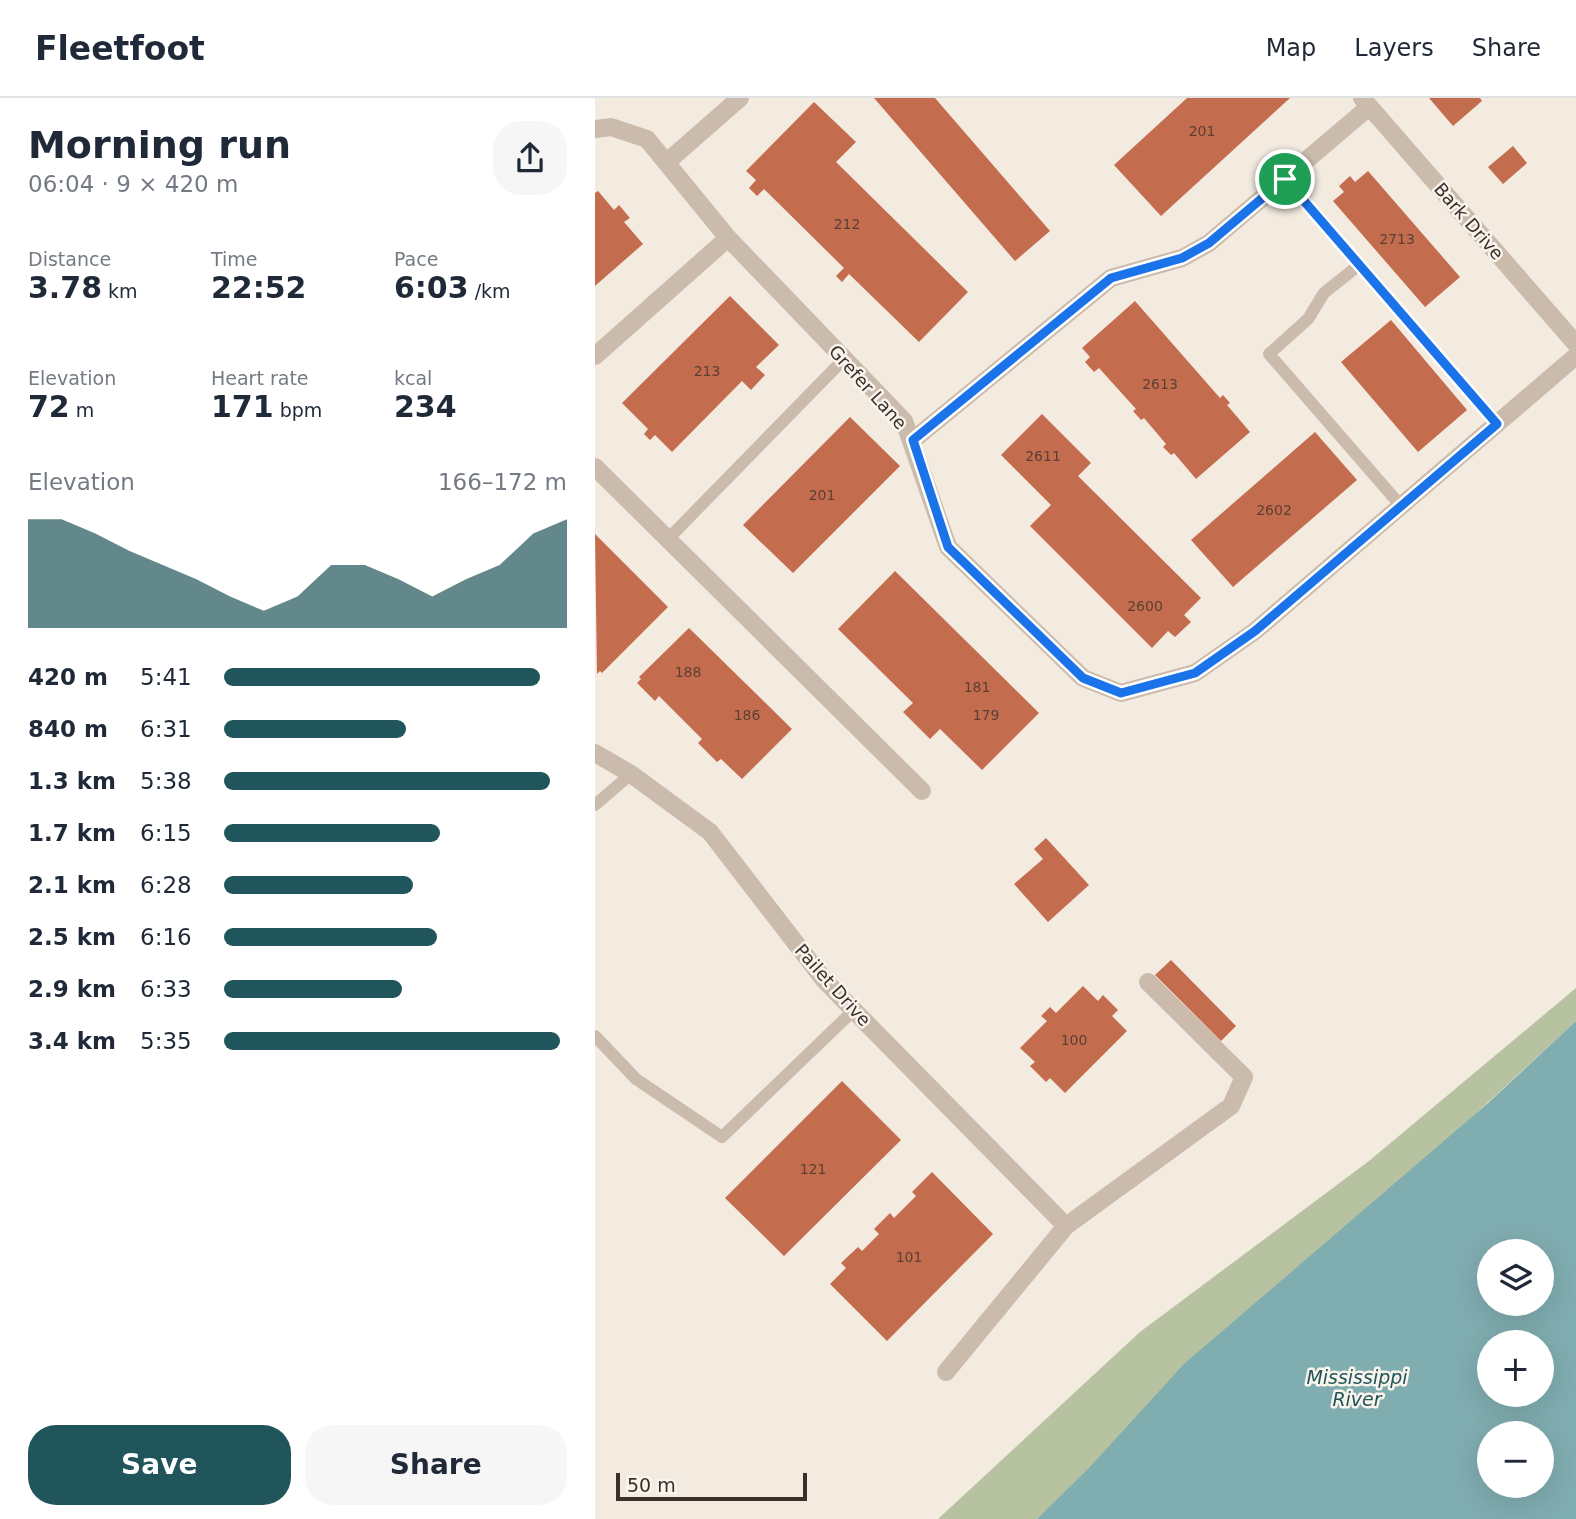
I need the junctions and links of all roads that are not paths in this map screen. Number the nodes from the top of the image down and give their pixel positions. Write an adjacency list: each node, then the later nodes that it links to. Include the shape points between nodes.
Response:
1 (740, 98): 4 (street)
2 (1366, 102): 5 (street); 8 (street, Bark Drive)
3 (595, 129): 4 (street, Grefer Lane, via 611,127 647,139)
4 (667, 162): 6 (street, Grefer Lane)
5 (1285, 179): 7 (lane); 13 (street, via 1209,243 1182,258 1111,278)
6 (728, 238): 9 (street); 11 (street, Grefer Lane)
7 (1359, 265): 12 (lane); 15 (lane, via 1324,293 1308,319 1269,354)
8 (1576, 344)
9 (595, 356)
10 (1576, 356): 12 (street)
11 (844, 359): 13 (street, Grefer Lane, via 904,421); 16 (lane)
12 (1497, 424): 15 (street)
13 (913, 440): 15 (street, Grefer Lane, via 948,547 1083,678 1121,693 1195,673 1255,631)
14 (595, 467): 16 (street)
15 (1401, 506)
16 (668, 539): 19 (street)
17 (595, 754): 18 (street, Pailet Drive)
18 (631, 774): 20 (lane); 22 (street, Pailet Drive, via 710,832 825,981)
19 (922, 791)
20 (595, 805)
21 (1148, 982): 24 (street, via 1244,1077 1231,1106)
22 (854, 1010): 23 (lane, via 722,1137 636,1079); 24 (street, Pailet Drive)
23 (595, 1036)
24 (1066, 1226): 25 (street)
25 (946, 1371)

